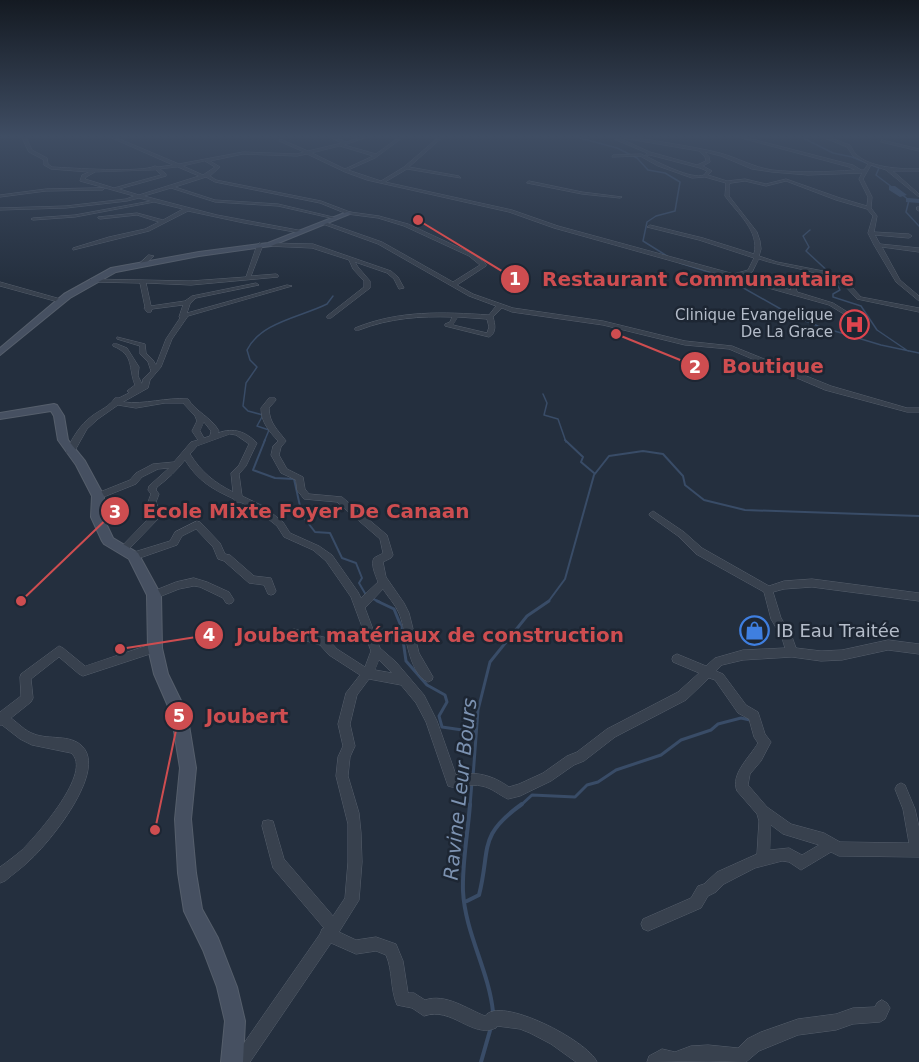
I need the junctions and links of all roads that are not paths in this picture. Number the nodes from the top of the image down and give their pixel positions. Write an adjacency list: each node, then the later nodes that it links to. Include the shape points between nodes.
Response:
1 (97, 185): 12 (street)
2 (128, 185): 12 (street)
3 (181, 185): 11 (street)
4 (237, 185): 21 (street, via 321,202)
5 (395, 185): 40 (street, via 536,218 556,227)
6 (541, 185): 15 (street)
7 (727, 185): 37 (street, via 727,196 756,233)
8 (798, 185): 18 (street)
9 (863, 185): 18 (street, via 870,197)
10 (906, 185): 14 (street)
11 (172, 188): 16 (street); 22 (street, via 215,201 278,205)
12 (112, 189): 13 (street, via 46,190); 16 (street)
13 (0, 196)
14 (919, 196)
15 (620, 197)
16 (138, 198): 17 (street); 19 (street)
17 (154, 201): 20 (street); 23 (street, via 75,216)
18 (869, 208): 29 (street, via 875,216)
19 (0, 209)
20 (188, 209): 25 (street); 28 (street)
21 (349, 213): 22 (street); 50 (street, via 406,225 484,265)
22 (335, 218): 26 (street)
23 (33, 219)
24 (73, 221): 25 (street, via 137,214)
25 (165, 222): 34 (street, via 147,231)
26 (323, 223): 28 (street); 50 (street, via 380,243)
27 (650, 227): 37 (street)
28 (300, 231): 32 (street)
29 (872, 233): 30 (street); 33 (street)
30 (909, 236)
31 (260, 245): 32 (street); 39 (street); 41 (street)
32 (269, 245): 38 (street, via 308,245)
33 (877, 245): 35 (street); 56 (street, via 898,281)
34 (75, 249)
35 (919, 249)
36 (151, 256): 39 (street)
37 (758, 256): 40 (street, via 751,271); 45 (street, via 821,272)
38 (351, 259): 52 (street, via 389,272); 63 (street, via 367,281 367,288)
39 (142, 264): 44 (street)
40 (735, 275): 54 (street)
41 (248, 276): 42 (street); 43 (street)
42 (276, 276)
43 (229, 279): 46 (street); 53 (street)
44 (92, 280): 47 (street); 57 (street)
45 (835, 280): 54 (street, via 792,281); 60 (street, via 863,299)
46 (213, 281): 47 (street); 55 (street, via 196,288)
47 (143, 282): 58 (street, via 148,310)
48 (0, 284): 57 (street)
49 (256, 285): 53 (street)
50 (453, 285): 59 (street)
51 (289, 286): 62 (street)
52 (400, 288)
53 (231, 290): 55 (street)
54 (794, 293): 65 (street, via 831,304)
55 (194, 297): 58 (street)
56 (919, 299)
57 (62, 300): 67 (street)
58 (187, 303): 62 (street)
59 (500, 305): 64 (street); 71 (street, via 517,312 618,325 685,343 730,347 828,388)
60 (919, 310)
61 (457, 314): 64 (street); 64 (street, via 447,325 489,335); 66 (street, via 395,318)
62 (182, 317): 68 (street)
63 (328, 317)
64 (490, 317)
65 (859, 321)
66 (357, 329)
67 (0, 352)
68 (154, 371): 70 (street, via 143,388); 70 (street, via 143,354 143,345 117,342 136,367 139,386 124,393)
69 (272, 400): 84 (street, via 265,408 265,417 282,441 277,446 276,459 284,471 300,479 307,497 339,499 384,537 388,555 378,560)
70 (117, 403): 72 (street, via 136,406 185,401); 76 (street, via 78,434)
71 (919, 410)
72 (199, 415): 74 (street, via 213,427); 75 (street, via 201,421 196,431)
73 (0, 416): 76 (street, via 54,407)
74 (213, 438): 75 (street); 81 (street, via 234,432 253,443 235,473)
75 (202, 441): 77 (street)
76 (70, 452): 80 (street)
77 (186, 454): 78 (street); 79 (street)
78 (179, 464): 79 (street); 80 (street, via 156,466 133,482); 83 (street, via 153,486 155,517)
79 (193, 466): 81 (street, via 213,486)
80 (98, 496): 83 (street, via 97,517 108,541)
81 (238, 500): 90 (street, via 260,508 287,535 325,554)
82 (653, 514): 85 (street, via 699,551)
83 (128, 553): 86 (street, via 174,543 178,534 197,524 217,545 221,556 252,580 268,580); 87 (street)
84 (383, 584): 90 (street); 99 (street, via 404,612 418,666)
85 (768, 590): 88 (street, via 780,584 812,583); 95 (street, via 776,619)
86 (271, 591)
87 (154, 595): 89 (street, via 189,582 226,595); 92 (street)
88 (919, 597)
89 (229, 600)
90 (366, 600): 94 (street)
91 (294, 633): 98 (street, via 323,640 333,652)
92 (155, 648): 101 (street, via 83,671 59,651 25,676 27,698); 112 (street, via 161,674 179,713 188,768 183,819 187,873 193,911 227,987 235,1021)
93 (919, 649): 95 (street, via 888,645 842,655)
94 (376, 651): 98 (street); 100 (street)
95 (792, 652): 97 (street, via 739,655 719,661)
96 (677, 659): 97 (street)
97 (709, 671): 100 (street, via 682,696 611,733 580,757 511,794 483,779 452,782 427,713); 103 (street, via 719,677 742,709 754,716 765,742 745,771 741,787)
98 (367, 674): 100 (street); 110 (street, via 352,693 344,724 349,746 341,779 354,821 356,874 351,900)
99 (428, 677)
100 (403, 680)
101 (1, 718): 108 (street, via 30,738 73,747 82,753 85,763 63,812 26,855)
102 (901, 789): 106 (street)
103 (763, 811): 105 (street, via 788,829); 107 (street)
104 (268, 826): 110 (street, via 278,863)
105 (824, 840): 106 (street, via 840,849); 107 (street, via 826,848 801,863 791,855)
106 (918, 850)
107 (763, 860): 109 (street, via 744,864 703,891 696,903)
108 (0, 876)
109 (648, 924)
110 (329, 930): 113 (street); 114 (street, via 356,946 391,949 396,957 402,1000 414,1001 424,1008 442,1006 485,1024 493,1018 509,1018 548,1032)
111 (882, 1008): 115 (street, via 880,1014 798,1027 753,1045 741,1056 712,1052 685,1054 675,1060 662,1057)
112 (232, 1062)
113 (241, 1062)
114 (589, 1062)
115 (655, 1062)

